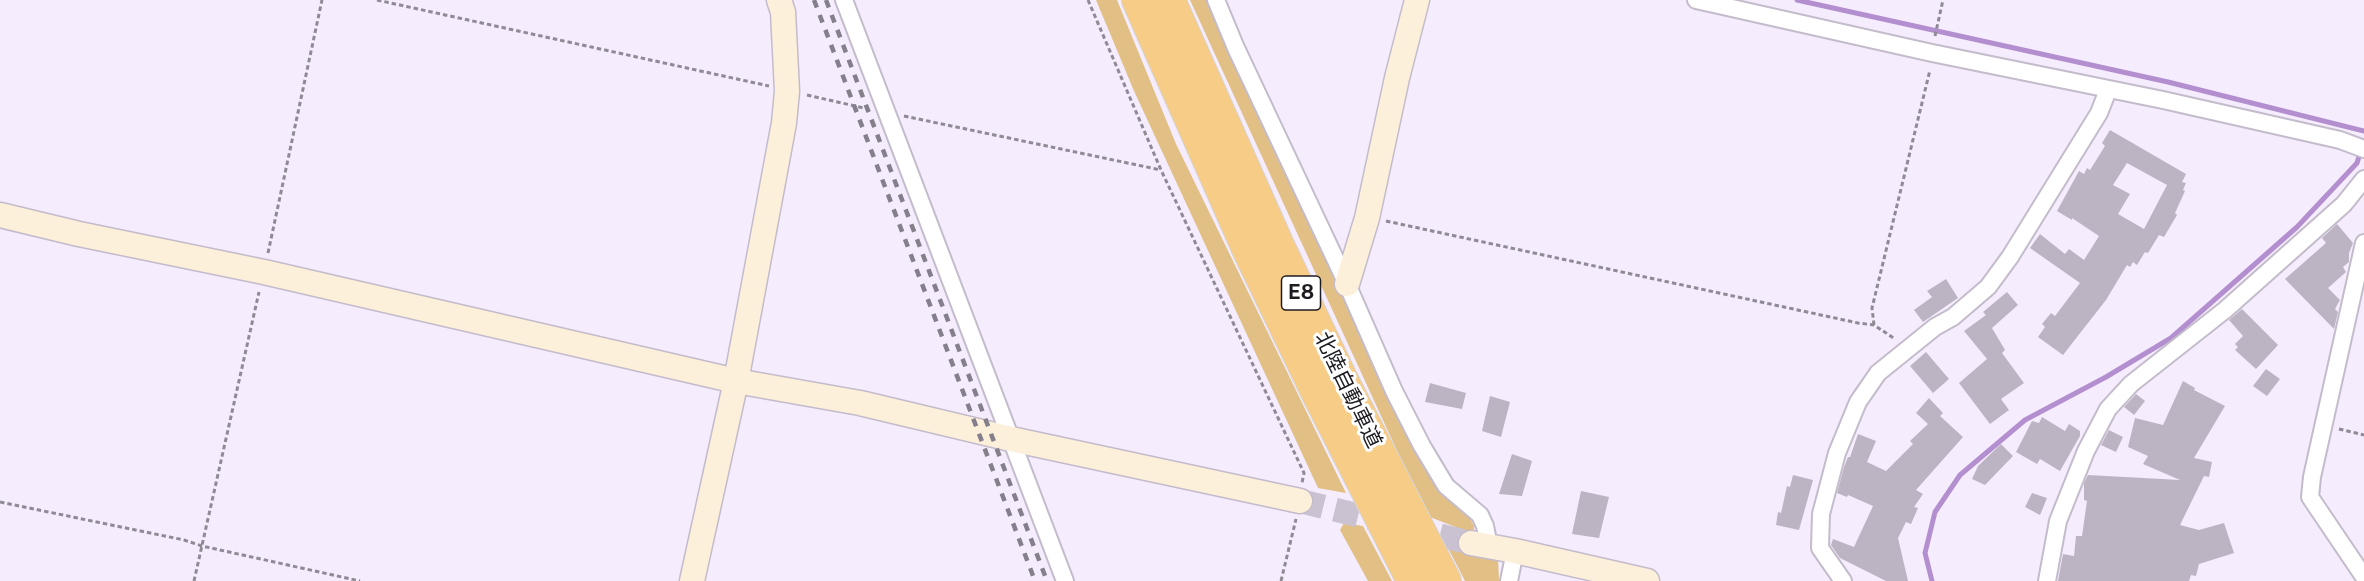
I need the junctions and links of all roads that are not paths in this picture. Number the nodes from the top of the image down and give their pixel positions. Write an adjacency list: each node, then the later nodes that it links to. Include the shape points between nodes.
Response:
1 (844, 0): 15 (street)
2 (1138, 0): 22 (highway, 北陸自動車道 / E8, via 1253,259)
3 (1169, 0): 23 (highway, 北陸自動車道 / E8, via 1342,380)
4 (1216, 0): 13 (street)
5 (1417, 0): 13 (street, via 1367,218)
6 (1696, 0): 8 (street)
7 (785, 4): 14 (street, via 784,123)
8 (2108, 90): 9 (street, via 2340,140); 26 (street, via 2093,123 1988,287 1878,373 1858,402 1837,453 1821,514 1820,548)
9 (2364, 149)
10 (2364, 179): 27 (street, via 2336,212 2225,310 2131,384 2108,409 2058,521)
11 (0, 215): 14 (street)
12 (2364, 243): 19 (street, via 2310,497)
13 (1347, 284): 17 (street, via 1422,447 1446,486 1480,515 1485,526)
14 (736, 381): 15 (street, via 860,403); 20 (street)
15 (1011, 439): 16 (street); 21 (street)
16 (1300, 501)
17 (1480, 545): 18 (street)
18 (1515, 551): 24 (street); 25 (street)
19 (2364, 577)
20 (692, 581)
21 (1065, 581)
22 (1413, 581)
23 (1445, 581)
24 (1509, 581)
25 (1647, 581)
26 (1843, 581)
27 (2047, 581)

